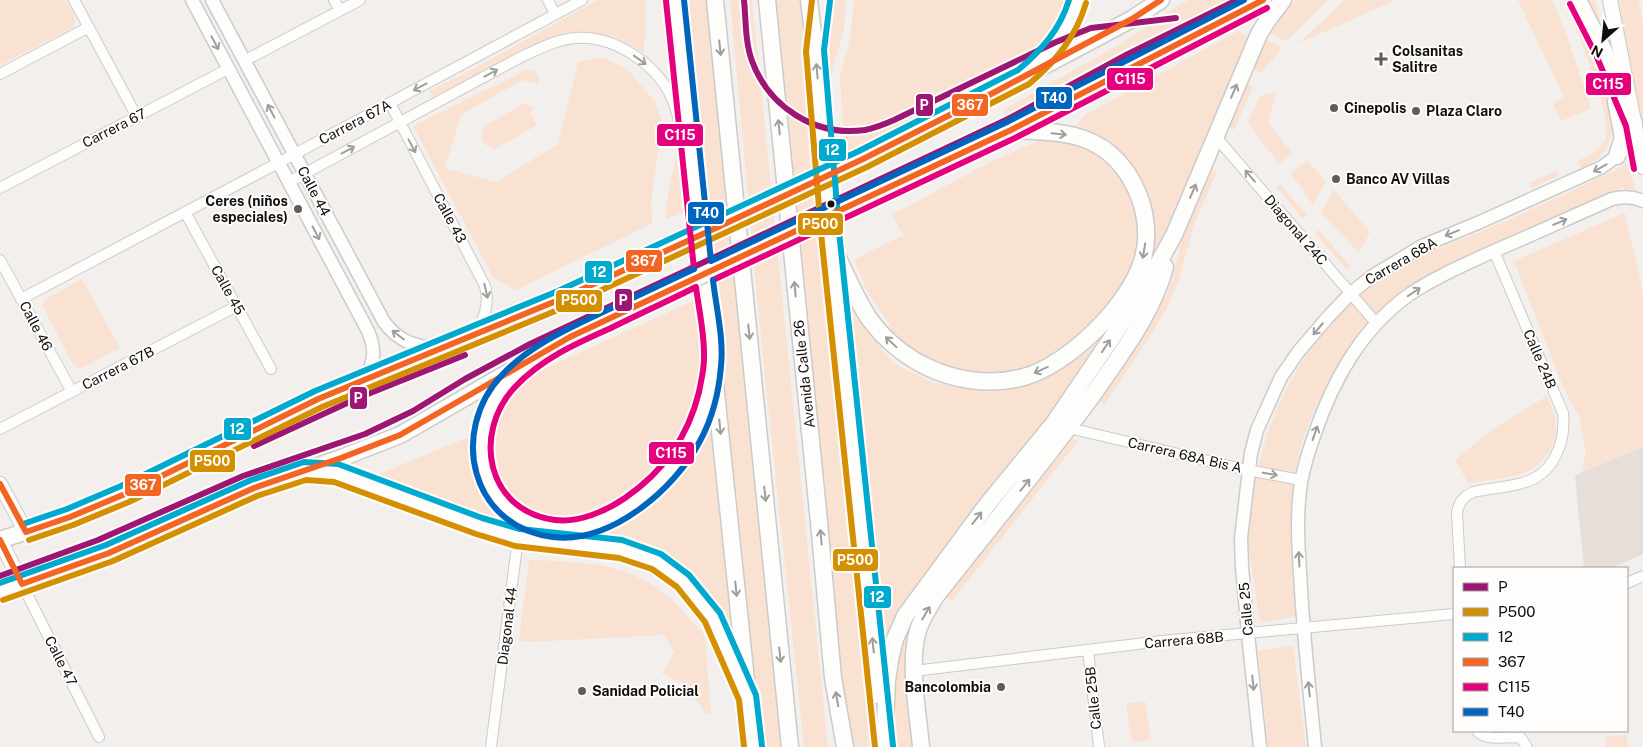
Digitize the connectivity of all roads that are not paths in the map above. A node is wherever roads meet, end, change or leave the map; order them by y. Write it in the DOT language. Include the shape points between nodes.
graph roads {
  1 [pos="74,0"];
  2 [pos="192,0"];
  3 [pos="212,0"];
  4 [pos="334,0"];
  5 [pos="360,0"];
  6 [pos="548,0"];
  7 [pos="582,0"];
  8 [pos="675,0"];
  9 [pos="715,0"];
  10 [pos="767,0"];
  11 [pos="809,0"];
  12 [pos="821,0"];
  13 [pos="1078,0"];
  14 [pos="1161,0"];
  15 [pos="1263,0"];
  16 [pos="1283,0"];
  17 [pos="1578,0"];
  18 [pos="1610,0"];
  19 [pos="340,10"];
  20 [pos="555,14"];
  21 [pos="89,28"];
  22 [pos="815,50"];
  23 [pos="1604,51"];
  24 [pos="244,61"];
  25 [pos="228,69"];
  26 [pos="0,74"];
  27 [pos="1023,78"];
  28 [pos="390,103"];
  29 [pos="137,117"];
  30 [pos="400,122"];
  31 [pos="1635,129"];
  32 [pos="1011,130"];
  33 [pos="1215,136"];
  34 [pos="295,154"];
  35 [pos="1617,156"];
  36 [pos="278,163"];
  37 [pos="1643,167"];
  38 [pos="305,174"];
  39 [pos="289,182"];
  40 [pos="0,188"];
  41 [pos="695,195"];
  42 [pos="1643,201"];
  43 [pos="185,212"];
  44 [pos="1174,235"];
  45 [pos="831,242"];
  46 [pos="1494,252"];
  47 [pos="0,260"];
  48 [pos="1351,293"];
  49 [pos="21,299"];
  50 [pos="236,306"];
  51 [pos="1377,324"];
  52 [pos="475,335"];
  53 [pos="443,348"];
  54 [pos="538,355"];
  55 [pos="713,361"];
  56 [pos="271,369"];
  57 [pos="367,378"];
  58 [pos="72,392"];
  59 [pos="1069,428"];
  60 [pos="0,429"];
  61 [pos="1248,470"];
  62 [pos="305,471"];
  63 [pos="1301,480"];
  64 [pos="0,484"];
  65 [pos="506,508"];
  66 [pos="26,532"];
  67 [pos="518,538"];
  68 [pos="0,540"];
  69 [pos="1460,567"];
  70 [pos="1643,576"];
  71 [pos="1628,583"];
  72 [pos="22,584"];
  73 [pos="0,592"];
  74 [pos="1453,614"];
  75 [pos="1304,628"];
  76 [pos="1248,634"];
  77 [pos="1088,650"];
  78 [pos="914,671"];
  79 [pos="748,698"];
  80 [pos="1478,732"];
  81 [pos="99,737"];
  82 [pos="884,746"];
  83 [pos="491,747"];
  84 [pos="753,747"];
  85 [pos="790,747"];
  86 [pos="845,747"];
  87 [pos="922,747"];
  88 [pos="1099,747"];
  89 [pos="1260,747"];
  90 [pos="1315,747"];
  91 [pos="1527,747"];
  1 -- 21 [label="street"];
  2 -- 25 [label="street, Calle 44, one-way"];
  3 -- 24 [label="street, Calle 44"];
  4 -- 19 [label="street"];
  5 -- 19 [label="street"];
  6 -- 20 [label="street"];
  7 -- 20 [label="street, Carrera 67A"];
  8 -- 41 [label="main road"];
  9 -- 85 [label="main road, one-way"];
  86 -- 10 [label="main road, Avenida Calle 26, one-way" via="833,678"];
  11 -- 22 [label="main road"];
  12 -- 22 [label="main road"];
  13 -- 27 [label="main road" via="1059,42 1041,64"];
  14 -- 27 [label="main road"];
  15 -- 32 [label="main road"];
  33 -- 16 [label="main road, one-way" via="1259,34"];
  17 -- 23 [label="main road"];
  18 -- 31 [label="main road"];
  19 -- 24 [label="street"];
  20 -- 28 [label="street, Carrera 67A, one-way"];
  21 -- 26 [label="street"];
  21 -- 29 [label="street"];
  45 -- 22 [label="main road, one-way"];
  23 -- 31 [label="main road"];
  23 -- 35 [label="main road" via="1623,130"];
  34 -- 24 [label="street, Calle 44, one-way"];
  25 -- 29 [label="street, Carrera 67"];
  25 -- 36 [label="street, Calle 44"];
  27 -- 52 [label="main road, bridge" via="863,159 561,299"];
  28 -- 30 [label="street, Calle 43"];
  28 -- 34 [label="street, Carrera 67A"];
  29 -- 40 [label="street, Carrera 67"];
  38 -- 30 [label="street, Carrera 67A, one-way"];
  30 -- 41 [label="street, Carrera 67A, one-way" via="552,43 591,38 637,58 666,88 674,104"];
  30 -- 52 [label="street, Calle 43, one-way" via="488,294 485,314"];
  31 -- 35 [label="street, Carrera 68A"];
  31 -- 37 [label="main road"];
  32 -- 45 [label="main road, one-way" via="1072,135 1100,146 1132,182 1144,216 1144,253 1131,285 1090,336 1051,365 1025,377 1003,382 956,378 918,362 897,348 869,318"];
  32 -- 54 [label="main road, bridge" via="570,336"];
  44 -- 33 [label="main road, one-way"];
  48 -- 33 [label="street, Diagonal 24C, one-way"];
  34 -- 36 [label="street, Carrera 67A"];
  34 -- 38 [label="street, Calle 44"];
  35 -- 48 [label="street, Carrera 68A, one-way" via="1571,182 1422,246"];
  36 -- 39 [label="street, Calle 44"];
  36 -- 43 [label="street, Carrera 67A"];
  38 -- 39 [label="street, Carrera 67A"];
  53 -- 38 [label="street, Calle 44, one-way" via="410,344 384,322"];
  39 -- 57 [label="street, Calle 44, one-way" via="374,346"];
  41 -- 55 [label="main road"];
  46 -- 42 [label="street, one-way" via="1612,199 1622,196"];
  43 -- 49 [label="street, Carrera 67A"];
  43 -- 50 [label="street, Calle 45"];
  44 -- 59 [label="main road" via="1159,286 1144,317"];
  82 -- 44 [label="main road, one-way" via="890,660 905,616 986,506 1054,423 1130,311"];
  82 -- 45 [label="main road, one-way"];
  51 -- 46 [label="street, one-way" via="1409,295 1428,283"];
  46 -- 69 [label="street, Calle 24B" via="1563,413 1564,427 1562,441 1549,467 1528,482 1472,492 1459,503"];
  47 -- 49 [label="street, Calle 46"];
  48 -- 51 [label="street, Diagonal 24C"];
  48 -- 61 [label="street, Carrera 68A, one-way" via="1299,351 1281,377 1257,430"];
  49 -- 58 [label="street, Calle 46"];
  50 -- 56 [label="street, Calle 45"];
  50 -- 58 [label="street, Carrera 67B"];
  63 -- 51 [label="street, one-way" via="1320,418 1335,383 1356,348"];
  52 -- 53 [label="main road"];
  53 -- 57 [label="main road"];
  54 -- 62 [label="main road" via="400,435"];
  54 -- 65 [label="main road" via="496,397 482,433 483,471"];
  55 -- 65 [label="main road" via="698,428 690,443 663,479 635,502 599,521 563,529 540,526"];
  55 -- 79 [label="main road, one-way"];
  57 -- 66 [label="main road" via="125,494"];
  58 -- 60 [label="street, Carrera 67B"];
  59 -- 61 [label="street, Carrera 68A Bis A"];
  78 -- 59 [label="main road, one-way" via="918,630 928,610"];
  61 -- 63 [label="street, Carrera 68A Bis A, one-way"];
  61 -- 76 [label="street, Calle 25" via="1242,538"];
  62 -- 67 [label="main road" via="352,478"];
  62 -- 72 [label="main road" via="254,488 109,553"];
  75 -- 63 [label="street, one-way" via="1298,542"];
  64 -- 66 [label="main road"];
  65 -- 67 [label="street, Diagonal 44"];
  66 -- 68 [label="main road"];
  67 -- 79 [label="main road" via="621,549 656,561 670,570 712,617"];
  67 -- 83 [label="street, Diagonal 44"];
  68 -- 72 [label="main road"];
  70 -- 71 [label="street"];
  72 -- 73 [label="main road"];
  72 -- 81 [label="street, Calle 47"];
  74 -- 75 [label="street, Carrera 68B"];
  75 -- 76 [label="street, Carrera 68B"];
  90 -- 75 [label="street, one-way"];
  76 -- 77 [label="street, Carrera 68B"];
  76 -- 89 [label="street, Calle 25, one-way"];
  77 -- 78 [label="street, Carrera 68B"];
  77 -- 88 [label="street, Calle 25B"];
  78 -- 87 [label="main road"];
  79 -- 84 [label="main road"];
  80 -- 91 [label="street" via="1494,738 1521,738"];
}
